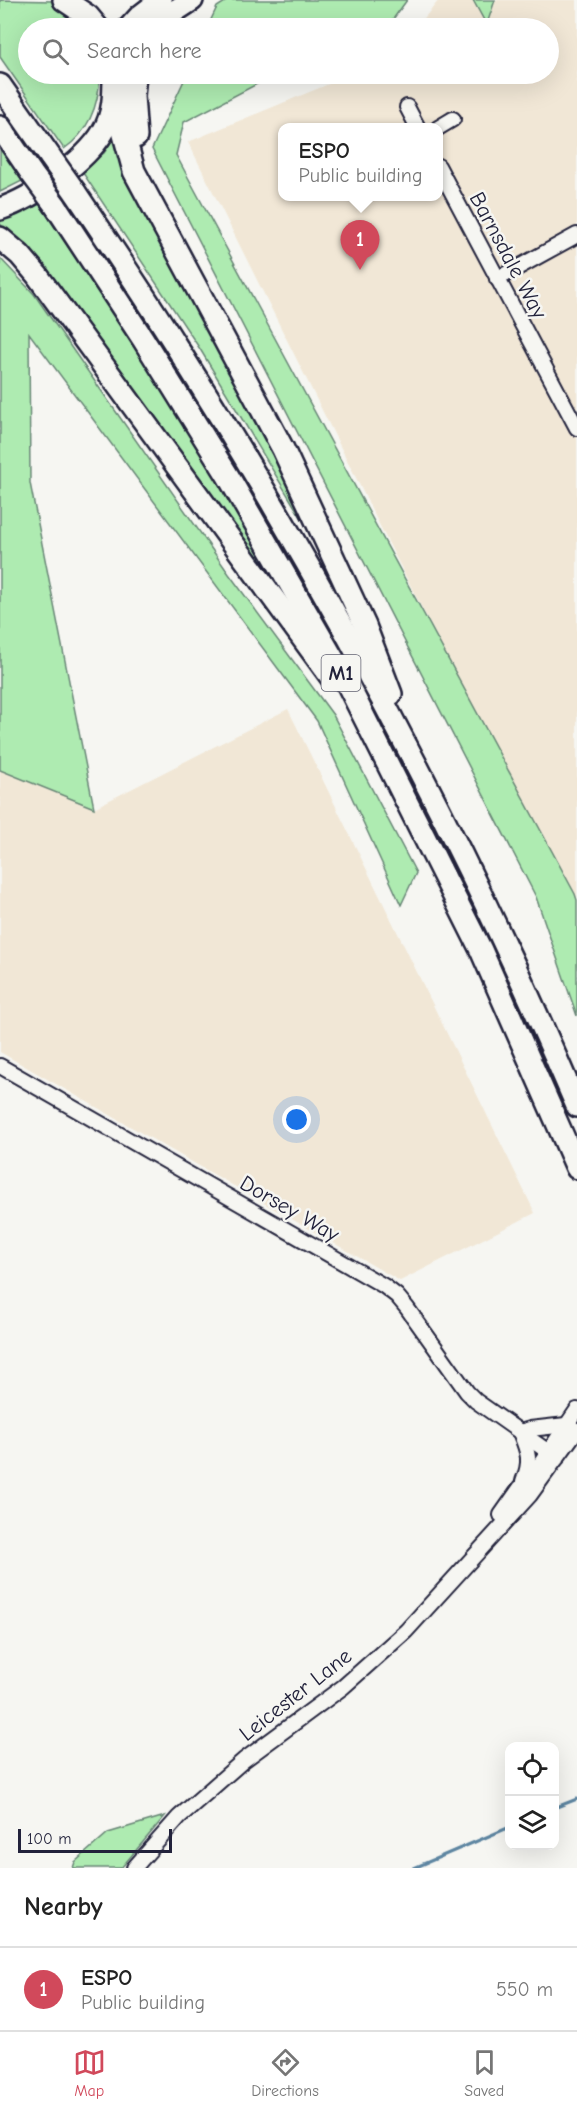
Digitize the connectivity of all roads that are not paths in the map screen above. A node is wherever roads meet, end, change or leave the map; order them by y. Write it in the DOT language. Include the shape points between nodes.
graph roads {
  1 [pos="64,0"];
  2 [pos="161,0"];
  3 [pos="192,0"];
  4 [pos="90,18"];
  5 [pos="138,18"];
  6 [pos="168,18"];
  7 [pos="114,84"];
  8 [pos="134,84"];
  9 [pos="0,86"];
  10 [pos="114,98"];
  11 [pos="406,107"];
  12 [pos="453,119"];
  13 [pos="415,123"];
  14 [pos="443,125"];
  15 [pos="0,127"];
  16 [pos="443,176"];
  17 [pos="0,209"];
  18 [pos="577,235"];
  19 [pos="0,238"];
  20 [pos="178,250"];
  21 [pos="497,279"];
  22 [pos="577,428"];
  23 [pos="426,784"];
  24 [pos="410,808"];
  25 [pos="0,1066"];
  26 [pos="577,1106"];
  27 [pos="577,1168"];
  28 [pos="577,1410"];
  29 [pos="572,1428"];
  30 [pos="520,1432"];
  31 [pos="553,1455"];
  32 [pos="520,1488"];
  33 [pos="479,1550"];
  34 [pos="134,1868"];
  1 -- 4 [label="highway"];
  2 -- 5 [label="highway"];
  3 -- 6 [label="highway"];
  7 -- 10 [label="highway"];
  8 -- 20 [label="highway" via="133,110 141,162"];
  9 -- 23 [label="highway, M1, bridge" via="173,340 343,628"];
  10 -- 17 [label="highway" via="103,132 85,153 27,197"];
  10 -- 20 [label="highway" via="134,171"];
  11 -- 13 [label="street"];
  12 -- 14 [label="street"];
  15 -- 24 [label="highway, M1, bridge" via="143,339 243,502 347,683"];
  16 -- 21 [label="street, Barnsdale Way"];
  18 -- 21 [label="street"];
  19 -- 24 [label="highway" via="37,275 337,686"];
  20 -- 23 [label="highway" via="315,514 365,626"];
  21 -- 22 [label="street, Barnsdale Way"];
  23 -- 26 [label="highway, M1"];
  24 -- 27 [label="highway, M1" via="481,950"];
  25 -- 30 [label="street, Dorsey Way" via="384,1286 398,1296 467,1392"];
  28 -- 29 [label="street, Leicester Lane"];
  29 -- 30 [label="street"];
  29 -- 31 [label="street, Leicester Lane"];
  30 -- 31 [label="street, Dorsey Way"];
  30 -- 32 [label="street" via="529,1458"];
  31 -- 32 [label="street, Leicester Lane"];
  31 -- 33 [label="street, Leicester Lane" via="530,1495"];
  32 -- 33 [label="street, Leicester Lane"];
  33 -- 34 [label="street, Leicester Lane" via="406,1631 343,1687 244,1760 187,1810"];
}
